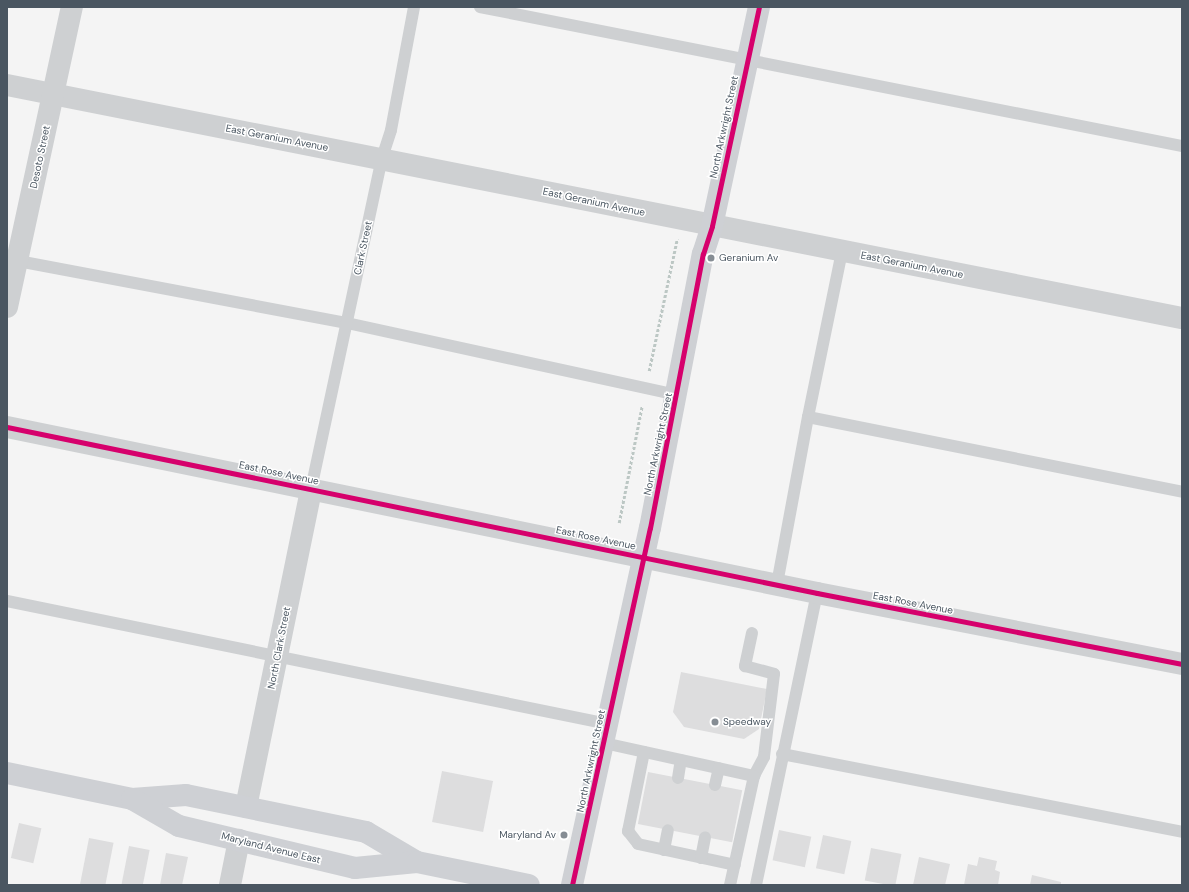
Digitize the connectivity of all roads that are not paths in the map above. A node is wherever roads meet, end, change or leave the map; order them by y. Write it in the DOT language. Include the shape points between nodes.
graph roads {
  1 [pos="72,7"];
  2 [pos="414,7"];
  3 [pos="480,7"];
  4 [pos="759,7"];
  5 [pos="748,61"];
  6 [pos="7,85"];
  7 [pos="54,93"];
  8 [pos="1182,146"];
  9 [pos="382,158"];
  10 [pos="712,226"];
  11 [pos="842,252"];
  12 [pos="18,261"];
  13 [pos="7,307"];
  14 [pos="1182,318"];
  15 [pos="347,322"];
  16 [pos="677,395"];
  17 [pos="808,417"];
  18 [pos="7,427"];
  19 [pos="311,489"];
  20 [pos="1182,492"];
  21 [pos="644,557"];
  22 [pos="777,584"];
  23 [pos="817,593"];
  24 [pos="7,601"];
  25 [pos="752,633"];
  26 [pos="277,656"];
  27 [pos="1182,664"];
  28 [pos="606,734"];
  29 [pos="644,752"];
  30 [pos="782,754"];
  31 [pos="681,760"];
  32 [pos="719,768"];
  33 [pos="7,774"];
  34 [pos="754,776"];
  35 [pos="678,778"];
  36 [pos="715,785"];
  37 [pos="132,799"];
  38 [pos="246,807"];
  39 [pos="668,830"];
  40 [pos="1182,832"];
  41 [pos="705,837"];
  42 [pos="240,840"];
  43 [pos="664,850"];
  44 [pos="701,858"];
  45 [pos="418,862"];
  46 [pos="735,865"];
  47 [pos="230,885"];
  48 [pos="529,885"];
  49 [pos="572,885"];
  50 [pos="730,885"];
  51 [pos="756,885"];
  1 -- 7 [label="street, Desoto Street"];
  2 -- 9 [label="lane, Clark Street" via="391,130"];
  3 -- 5 [label="lane"];
  4 -- 5 [label="street, North Arkwright Street"];
  5 -- 8 [label="lane"];
  5 -- 10 [label="street, North Arkwright Street"];
  6 -- 7 [label="street, East Geranium Avenue"];
  7 -- 9 [label="street, East Geranium Avenue"];
  7 -- 12 [label="street, Desoto Street"];
  9 -- 10 [label="street, East Geranium Avenue"];
  9 -- 15 [label="lane, Clark Street"];
  10 -- 11 [label="street, East Geranium Avenue"];
  10 -- 16 [label="street, North Arkwright Street" via="703,254"];
  11 -- 14 [label="street, East Geranium Avenue"];
  11 -- 17 [label="lane"];
  12 -- 13 [label="street, Desoto Street"];
  12 -- 15 [label="lane"];
  15 -- 16 [label="lane"];
  15 -- 19 [label="lane, Clark Street"];
  16 -- 21 [label="street, North Arkwright Street"];
  17 -- 20 [label="lane"];
  17 -- 22 [label="lane"];
  18 -- 19 [label="street, East Rose Avenue"];
  19 -- 21 [label="street, East Rose Avenue"];
  19 -- 26 [label="street, North Clark Street"];
  21 -- 22 [label="street, East Rose Avenue"];
  21 -- 28 [label="street, North Arkwright Street"];
  22 -- 23 [label="street, East Rose Avenue"];
  23 -- 27 [label="street, East Rose Avenue"];
  23 -- 30 [label="lane"];
  24 -- 26 [label="lane"];
  25 -- 34 [label="lane" via="745,666 774,674 764,757"];
  26 -- 28 [label="lane"];
  26 -- 38 [label="street, North Clark Street"];
  28 -- 29 [label="lane"];
  28 -- 49 [label="street, North Arkwright Street"];
  29 -- 31 [label="lane"];
  29 -- 43 [label="lane" via="628,831 638,844"];
  30 -- 40 [label="lane"];
  30 -- 51 [label="lane"];
  31 -- 32 [label="lane"];
  31 -- 35 [label="lane"];
  32 -- 34 [label="lane"];
  32 -- 36 [label="lane"];
  33 -- 37 [label="street, Maryland Avenue East"];
  34 -- 46 [label="lane"];
  37 -- 38 [label="street, Maryland Avenue East" via="186,794"];
  37 -- 42 [label="street, Maryland Avenue East" via="180,826"];
  38 -- 45 [label="street, Maryland Avenue East" via="366,832"];
  39 -- 43 [label="lane"];
  41 -- 44 [label="lane"];
  42 -- 45 [label="street, Maryland Avenue East" via="355,868"];
  42 -- 47 [label="street"];
  43 -- 44 [label="lane"];
  44 -- 46 [label="lane"];
  45 -- 48 [label="street, Maryland Avenue East"];
  46 -- 50 [label="lane"];
}
